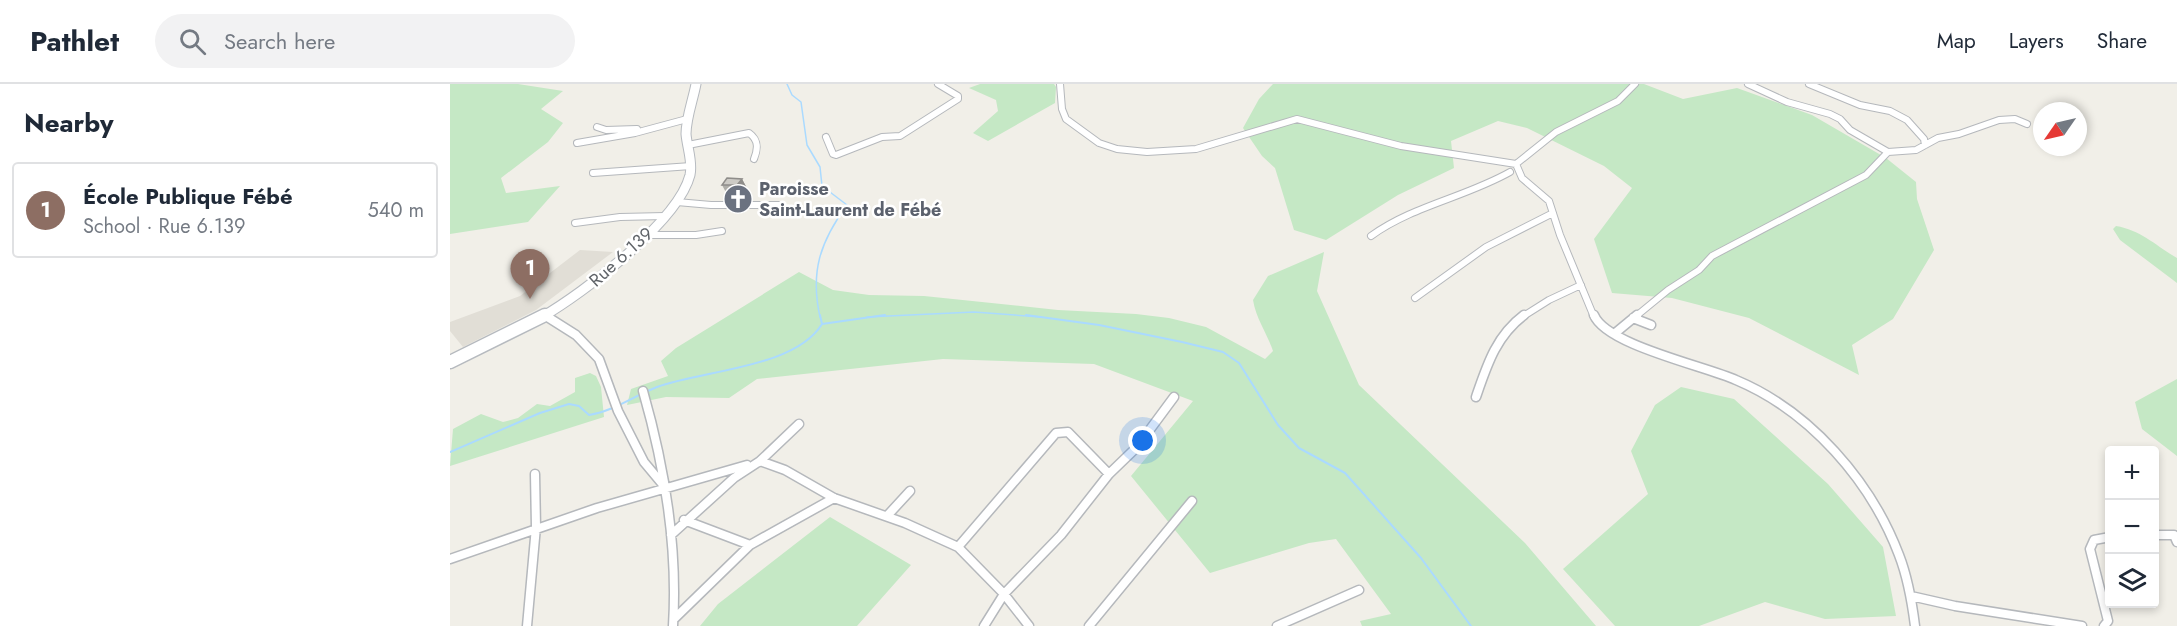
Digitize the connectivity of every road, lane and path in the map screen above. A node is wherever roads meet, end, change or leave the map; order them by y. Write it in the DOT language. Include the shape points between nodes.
graph roads {
  1 [pos="696,84"];
  2 [pos="938,84"];
  3 [pos="1060,84"];
  4 [pos="1635,84"];
  5 [pos="1748,84"];
  6 [pos="1809,84"];
  7 [pos="687,119"];
  8 [pos="2027,124"];
  9 [pos="597,127"];
  10 [pos="648,130"];
  11 [pos="826,137"];
  12 [pos="577,143"];
  13 [pos="688,145"];
  14 [pos="1925,145"];
  15 [pos="1888,152"];
  16 [pos="754,159"];
  17 [pos="1494,163"];
  18 [pos="1516,164"];
  19 [pos="691,165"];
  20 [pos="1510,172"];
  21 [pos="593,173"];
  22 [pos="1522,178"];
  23 [pos="677,202"];
  24 [pos="780,205"];
  25 [pos="1554,213"];
  26 [pos="666,216"];
  27 [pos="575,223"];
  28 [pos="722,231"];
  29 [pos="647,235"];
  30 [pos="1371,236"];
  31 [pos="1581,285"];
  32 [pos="1415,298"];
  33 [pos="546,316"];
  34 [pos="1633,318"];
  35 [pos="1651,325"];
  36 [pos="1614,334"];
  37 [pos="450,362"];
  38 [pos="643,391"];
  39 [pos="1174,397"];
  40 [pos="1476,397"];
  41 [pos="799,424"];
  42 [pos="760,461"];
  43 [pos="535,474"];
  44 [pos="1109,474"];
  45 [pos="665,487"];
  46 [pos="910,491"];
  47 [pos="834,498"];
  48 [pos="1192,501"];
  49 [pos="886,516"];
  50 [pos="686,520"];
  51 [pos="536,527"];
  52 [pos="671,535"];
  53 [pos="2159,535"];
  54 [pos="2105,537"];
  55 [pos="2177,542"];
  56 [pos="750,545"];
  57 [pos="958,546"];
  58 [pos="450,559"];
  59 [pos="1359,590"];
  60 [pos="1004,594"];
  61 [pos="1911,596"];
  62 [pos="674,622"];
  63 [pos="527,626"];
  64 [pos="984,626"];
  65 [pos="1029,626"];
  66 [pos="1089,626"];
  67 [pos="1277,626"];
  68 [pos="1915,626"];
  69 [pos="2082,626"];
  70 [pos="2104,626"];
  1 -- 7 [label="street, Rue 6.139"];
  2 -- 11 [label="street" via="958,99 900,136 887,136 836,155"];
  3 -- 17 [label="street" via="1066,119 1099,143 1117,149 1196,149 1297,119 1387,143"];
  4 -- 18 [label="street" via="1608,109 1557,132"];
  5 -- 15 [label="street" via="1787,102 1830,114"];
  6 -- 14 [label="street" via="1860,105 1890,111 1907,120"];
  7 -- 10 [label="street"];
  7 -- 13 [label="street, Rue 6.139"];
  8 -- 14 [label="street" via="2015,119 1999,120"];
  9 -- 10 [label="street"];
  10 -- 12 [label="street"];
  13 -- 16 [label="street" via="749,133 758,146"];
  13 -- 19 [label="street, Rue 6.139"];
  14 -- 15 [label="street" via="1916,150"];
  15 -- 34 [label="street" via="1866,176 1712,256"];
  17 -- 18 [label="street"];
  17 -- 20 [label="street"];
  18 -- 22 [label="street"];
  19 -- 21 [label="street"];
  19 -- 23 [label="street, Rue 6.139"];
  20 -- 22 [label="street"];
  20 -- 30 [label="street" via="1387,224"];
  22 -- 25 [label="street" via="1546,196"];
  23 -- 24 [label="street"];
  23 -- 26 [label="street, Rue 6.139"];
  25 -- 31 [label="street"];
  25 -- 32 [label="street" via="1486,247"];
  26 -- 27 [label="street"];
  26 -- 29 [label="street, Rue 6.139"];
  28 -- 29 [label="street"];
  29 -- 33 [label="street, Rue 6.139" via="573,299"];
  31 -- 36 [label="street" via="1596,321"];
  31 -- 40 [label="street" via="1552,298 1507,329 1492,352"];
  33 -- 37 [label="street, Rue 6.139"];
  33 -- 45 [label="street" via="576,335 599,359 618,411 644,462"];
  34 -- 35 [label="street"];
  34 -- 36 [label="street"];
  36 -- 61 [label="street" via="1757,390 1798,419 1839,457 1869,496 1892,537"];
  38 -- 45 [label="street" via="658,439"];
  39 -- 44 [label="street" via="1137,447"];
  41 -- 42 [label="street"];
  42 -- 45 [label="street"];
  42 -- 47 [label="street" via="785,470"];
  42 -- 50 [label="street"];
  43 -- 51 [label="street"];
  44 -- 57 [label="street" via="1068,432 1056,433"];
  44 -- 60 [label="street" via="1061,535"];
  45 -- 51 [label="street"];
  45 -- 52 [label="street"];
  46 -- 49 [label="street"];
  47 -- 49 [label="street"];
  47 -- 56 [label="street"];
  48 -- 66 [label="street"];
  49 -- 57 [label="street"];
  50 -- 52 [label="street"];
  50 -- 56 [label="street"];
  51 -- 58 [label="street"];
  51 -- 63 [label="street"];
  52 -- 62 [label="street"];
  53 -- 55 [label="street" via="2174,535"];
  54 -- 70 [label="street" via="2095,538 2090,549 2108,621"];
  56 -- 62 [label="street"];
  57 -- 60 [label="street"];
  59 -- 67 [label="street"];
  60 -- 64 [label="street"];
  60 -- 65 [label="street"];
  61 -- 68 [label="street"];
  61 -- 69 [label="street"];
}
